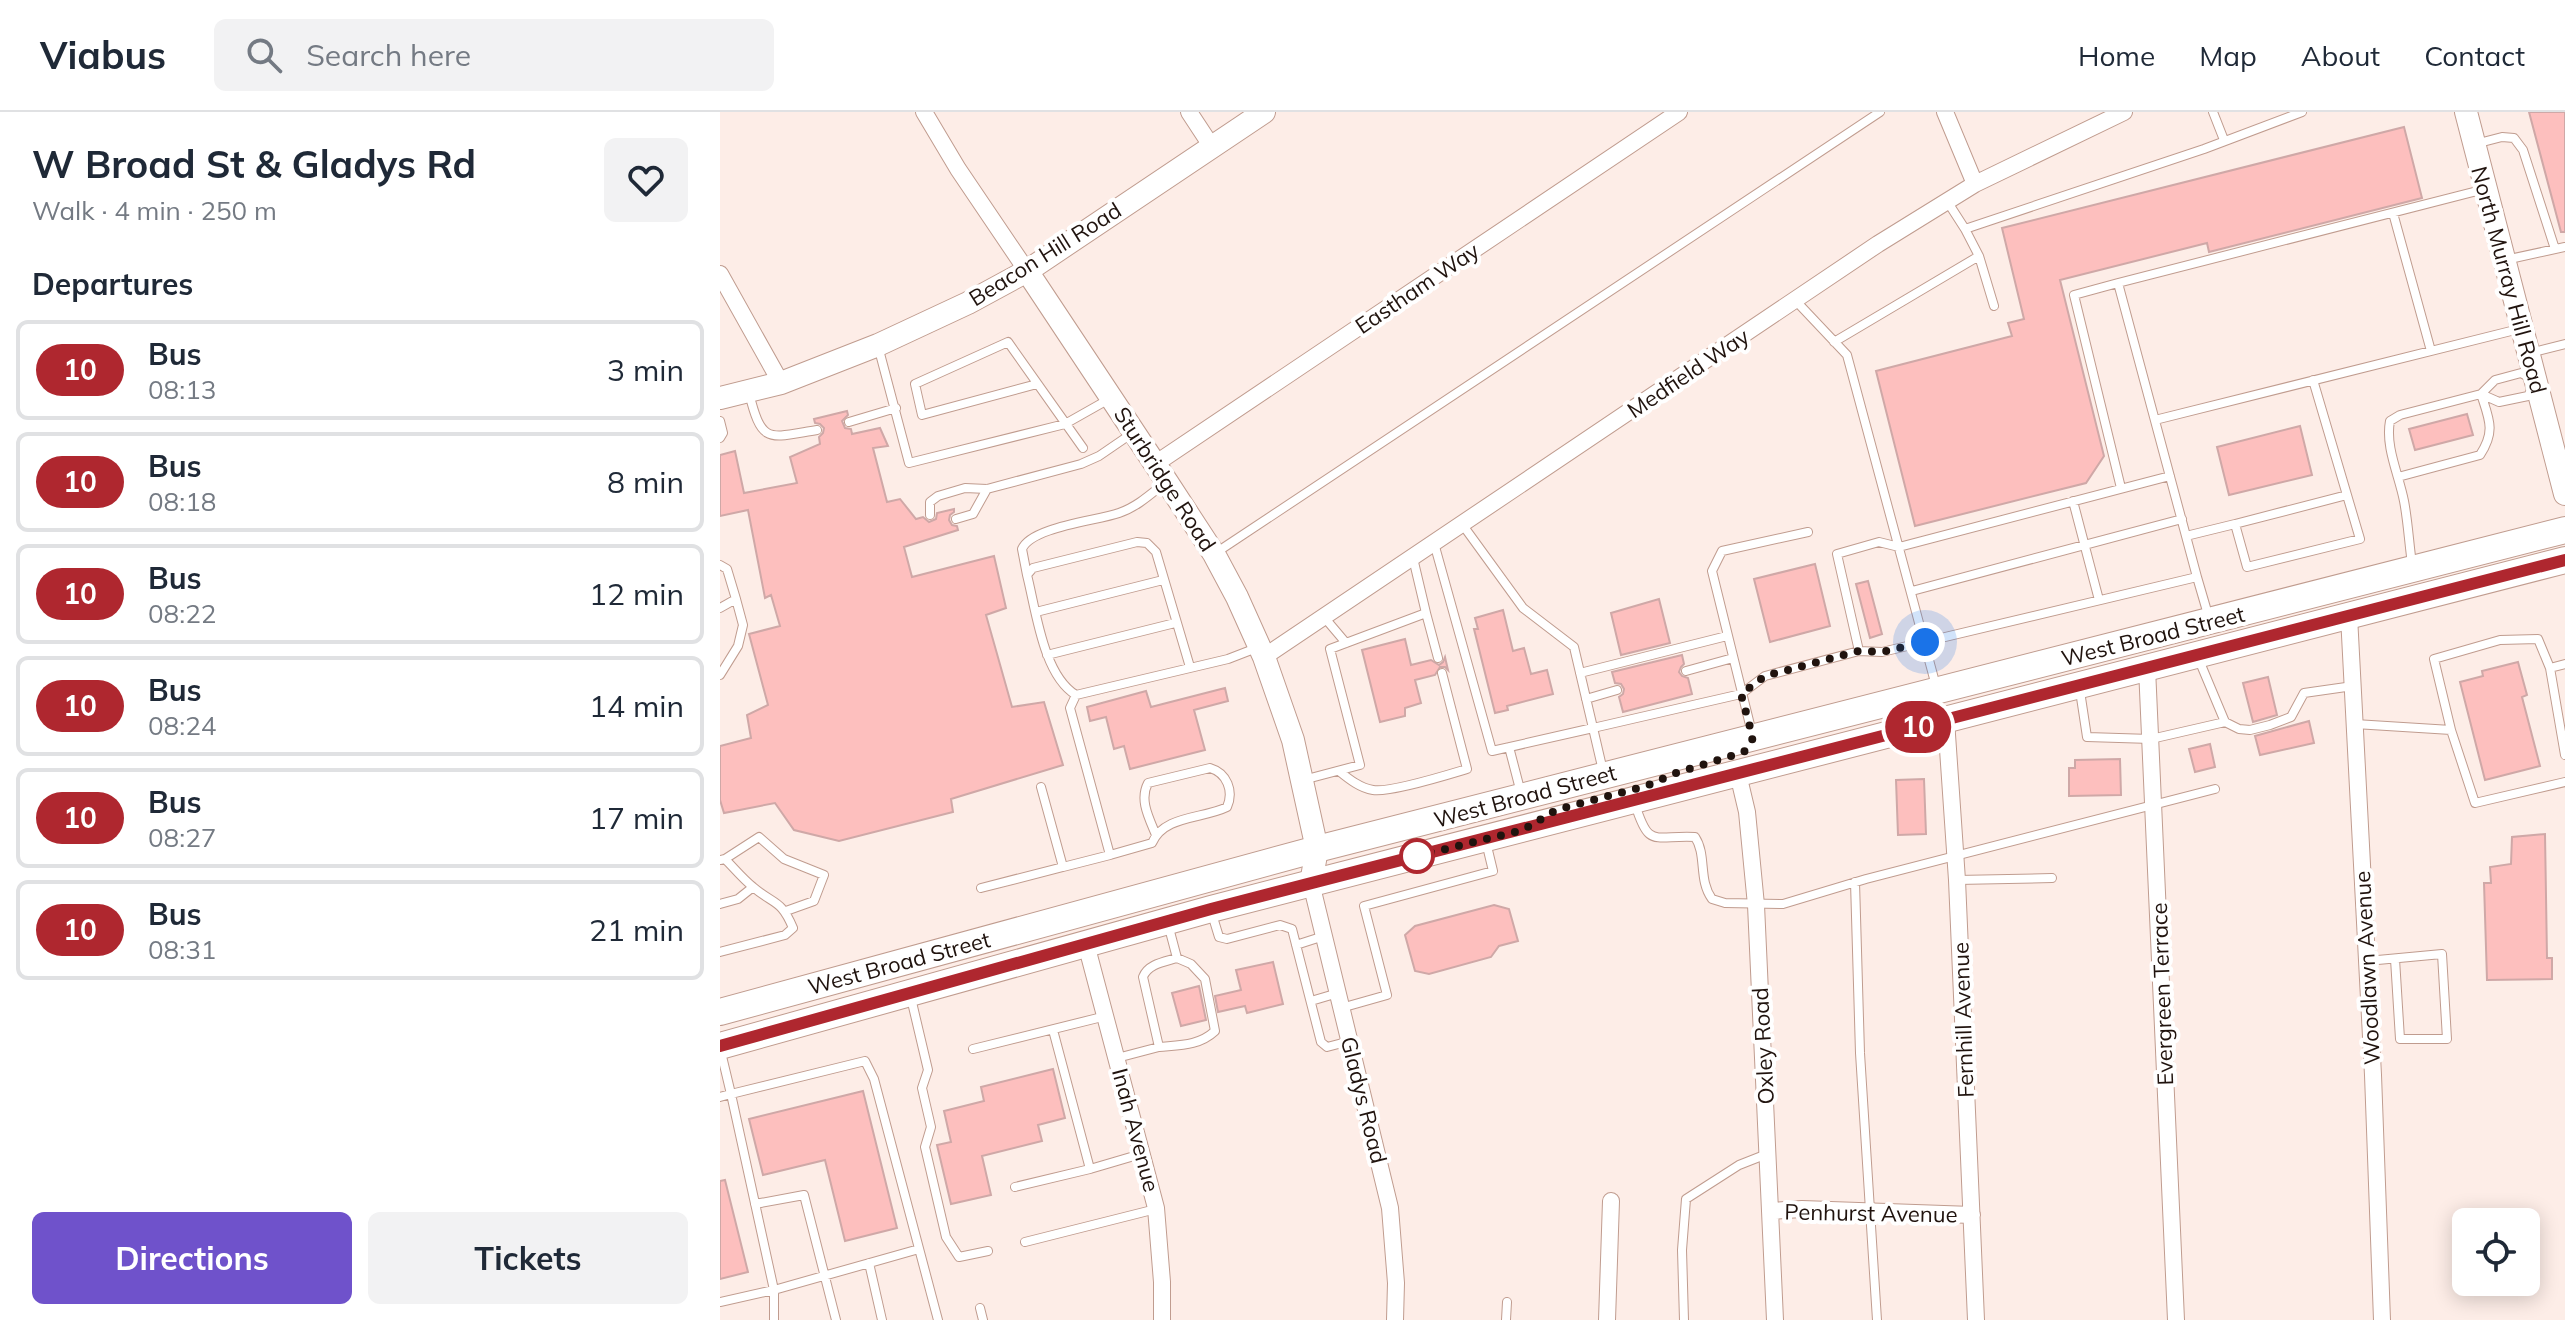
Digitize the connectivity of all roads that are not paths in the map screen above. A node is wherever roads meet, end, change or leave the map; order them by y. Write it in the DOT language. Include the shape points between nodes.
graph roads {
  1 [pos="924,112"];
  2 [pos="1189,112"];
  3 [pos="1264,112"];
  4 [pos="1679,112"];
  5 [pos="1880,112"];
  6 [pos="1945,112"];
  7 [pos="2124,112"];
  8 [pos="2213,112"];
  9 [pos="2302,112"];
  10 [pos="2466,112"];
  11 [pos="2224,140"];
  12 [pos="2474,144"];
  13 [pos="1212,147"];
  14 [pos="1975,184"];
  15 [pos="2486,189"];
  16 [pos="1947,201"];
  17 [pos="2393,213"];
  18 [pos="1965,229"];
  19 [pos="2565,247"];
  20 [pos="2555,249"];
  21 [pos="1979,256"];
  22 [pos="2504,261"];
  23 [pos="1027,271"];
  24 [pos="720,274"];
  25 [pos="2118,283"];
  26 [pos="1795,300"];
  27 [pos="1994,306"];
  28 [pos="2522,328"];
  29 [pos="1834,342"];
  30 [pos="2565,344"];
  31 [pos="878,345"];
  32 [pos="2431,351"];
  33 [pos="2529,353"];
  34 [pos="2313,380"];
  35 [pos="2536,381"];
  36 [pos="781,383"];
  37 [pos="1037,384"];
  38 [pos="748,392"];
  39 [pos="2481,394"];
  40 [pos="1112,397"];
  41 [pos="720,398"];
  42 [pos="896,408"];
  43 [pos="2155,420"];
  44 [pos="720,421"];
  45 [pos="849,422"];
  46 [pos="1065,424"];
  47 [pos="817,430"];
  48 [pos="1134,432"];
  49 [pos="720,438"];
  50 [pos="1083,448"];
  51 [pos="1161,473"];
  52 [pos="2170,476"];
  53 [pos="2398,477"];
  54 [pos="2121,488"];
  55 [pos="987,489"];
  56 [pos="2565,494"];
  57 [pos="2347,495"];
  58 [pos="2073,501"];
  59 [pos="930,515"];
  60 [pos="956,519"];
  61 [pos="2182,519"];
  62 [pos="1462,524"];
  63 [pos="2235,524"];
  64 [pos="2565,530"];
  65 [pos="1808,532"];
  66 [pos="2186,536"];
  67 [pos="1434,543"];
  68 [pos="2085,545"];
  69 [pos="1899,547"];
  70 [pos="1214,554"];
  71 [pos="1413,557"];
  72 [pos="2565,560"];
  73 [pos="720,565"];
  74 [pos="2412,569"];
  75 [pos="1027,575"];
  76 [pos="2197,577"];
  77 [pos="1163,580"];
  78 [pos="1912,591"];
  79 [pos="736,599"];
  80 [pos="2099,600"];
  81 [pos="720,608"];
  82 [pos="1036,612"];
  83 [pos="1426,613"];
  84 [pos="2349,616"];
  85 [pos="1324,617"];
  86 [pos="2210,622"];
  87 [pos="1175,623"];
  88 [pos="2167,632"];
  89 [pos="1727,636"];
  90 [pos="1925,642"];
  91 [pos="1346,643"];
  92 [pos="1859,651"];
  93 [pos="1262,652"];
  94 [pos="1047,655"];
  95 [pos="2197,656"];
  96 [pos="1438,658"];
  97 [pos="1733,658"];
  98 [pos="2565,664"];
  99 [pos="1190,667"];
  100 [pos="2147,668"];
  101 [pos="2550,668"];
  102 [pos="1686,671"];
  103 [pos="1442,673"];
  104 [pos="1580,673"];
  105 [pos="720,675"];
  106 [pos="2079,686"];
  107 [pos="2353,686"];
  108 [pos="1617,690"];
  109 [pos="1938,690"];
  110 [pos="1741,694"];
  111 [pos="1076,695"];
  112 [pos="1586,699"];
  113 [pos="1946,720"];
  114 [pos="2225,722"];
  115 [pos="2355,724"];
  116 [pos="1593,728"];
  117 [pos="2451,730"];
  118 [pos="1753,738"];
  119 [pos="2151,739"];
  120 [pos="1509,747"];
  121 [pos="2565,755"];
  122 [pos="1339,771"];
  123 [pos="1738,774"];
  124 [pos="1604,776"];
  125 [pos="1302,780"];
  126 [pos="2565,782"];
  127 [pos="1041,787"];
  128 [pos="2215,789"];
  129 [pos="1522,797"];
  130 [pos="1634,800"];
  131 [pos="2154,805"];
  132 [pos="1523,830"];
  133 [pos="1156,835"];
  134 [pos="1485,839"];
  135 [pos="1317,849"];
  136 [pos="1110,855"];
  137 [pos="1956,857"];
  138 [pos="723,859"];
  139 [pos="1063,867"];
  140 [pos="2052,878"];
  141 [pos="1957,880"];
  142 [pos="1855,882"];
  143 [pos="1311,883"];
  144 [pos="753,887"];
  145 [pos="981,888"];
  146 [pos="720,904"];
  147 [pos="1756,905"];
  148 [pos="1211,909"];
  149 [pos="786,911"];
  150 [pos="1167,921"];
  151 [pos="1324,936"];
  152 [pos="1086,944"];
  153 [pos="1296,945"];
  154 [pos="720,952"];
  155 [pos="1177,958"];
  156 [pos="2395,959"];
  157 [pos="2366,961"];
  158 [pos="910,994"];
  159 [pos="1311,1001"];
  160 [pos="1340,1001"];
  161 [pos="720,1012"];
  162 [pos="1106,1016"];
  163 [pos="1053,1030"];
  164 [pos="1350,1041"];
  165 [pos="720,1047"];
  166 [pos="1159,1047"];
  167 [pos="973,1049"];
  168 [pos="1117,1058"];
  169 [pos="731,1094"];
  170 [pos="720,1097"];
  171 [pos="1141,1154"];
  172 [pos="1768,1154"];
  173 [pos="1090,1169"];
  174 [pos="1015,1187"];
  175 [pos="1611,1201"];
  176 [pos="755,1204"];
  177 [pos="1156,1208"];
  178 [pos="1771,1211"];
  179 [pos="1870,1212"];
  180 [pos="1972,1215"];
  181 [pos="1025,1242"];
  182 [pos="919,1249"];
  183 [pos="988,1251"];
  184 [pos="869,1263"];
  185 [pos="825,1276"];
  186 [pos="774,1290"];
  187 [pos="720,1302"];
  188 [pos="1507,1302"];
  189 [pos="980,1308"];
  190 [pos="774,1320"];
  191 [pos="836,1320"];
  192 [pos="882,1320"];
  193 [pos="938,1320"];
  194 [pos="983,1320"];
  195 [pos="1162,1320"];
  196 [pos="1395,1320"];
  197 [pos="1506,1320"];
  198 [pos="1607,1320"];
  199 [pos="1684,1320"];
  200 [pos="1775,1320"];
  201 [pos="1877,1320"];
  202 [pos="1976,1320"];
  203 [pos="2176,1320"];
  204 [pos="2382,1320"];
  1 -- 23 [label="street, Sturbridge Road"];
  2 -- 13 [label="street"];
  3 -- 13 [label="street, Beacon Hill Road"];
  4 -- 51 [label="street, Eastham Way"];
  5 -- 70 [label="lane"];
  6 -- 14 [label="street"];
  7 -- 14 [label="street, Medfield Way"];
  8 -- 11 [label="lane"];
  9 -- 11 [label="lane"];
  10 -- 12 [label="street, North Murray Hill Road"];
  11 -- 18 [label="lane"];
  12 -- 15 [label="street, North Murray Hill Road"];
  12 -- 20 [label="lane" via="2514,138 2523,150"];
  13 -- 23 [label="street, Beacon Hill Road"];
  14 -- 16 [label="street, Medfield Way"];
  15 -- 17 [label="lane"];
  15 -- 22 [label="street, North Murray Hill Road"];
  16 -- 18 [label="lane"];
  16 -- 26 [label="street, Medfield Way"];
  17 -- 25 [label="lane"];
  17 -- 32 [label="lane"];
  18 -- 21 [label="lane"];
  19 -- 20 [label="lane"];
  20 -- 22 [label="lane"];
  21 -- 27 [label="lane"];
  21 -- 29 [label="lane"];
  22 -- 28 [label="street, North Murray Hill Road"];
  23 -- 31 [label="street, Beacon Hill Road"];
  23 -- 40 [label="street, Sturbridge Road"];
  24 -- 36 [label="street"];
  25 -- 43 [label="lane"];
  25 -- 54 [label="lane" via="2074,295"];
  26 -- 29 [label="lane"];
  26 -- 62 [label="street, Medfield Way"];
  28 -- 32 [label="lane"];
  28 -- 33 [label="street, North Murray Hill Road"];
  29 -- 69 [label="lane" via="1847,355"];
  30 -- 33 [label="lane"];
  31 -- 36 [label="street, Beacon Hill Road"];
  31 -- 42 [label="lane"];
  32 -- 34 [label="lane"];
  33 -- 35 [label="street, North Murray Hill Road"];
  34 -- 43 [label="lane"];
  34 -- 57 [label="lane"];
  35 -- 39 [label="lane" via="2521,373 2495,380"];
  35 -- 39 [label="lane" via="2528,396 2499,402"];
  35 -- 56 [label="street, North Murray Hill Road"];
  36 -- 38 [label="street, Beacon Hill Road"];
  37 -- 37 [label="lane" via="1008,342 915,384 922,415"];
  37 -- 46 [label="lane"];
  38 -- 41 [label="street, Beacon Hill Road"];
  38 -- 47 [label="lane" via="756,420 769,435"];
  39 -- 53 [label="lane" via="2491,439 2480,455"];
  39 -- 53 [label="lane" via="2390,421"];
  40 -- 46 [label="lane"];
  40 -- 48 [label="street, Sturbridge Road"];
  42 -- 45 [label="lane"];
  42 -- 46 [label="lane" via="909,463"];
  43 -- 52 [label="lane"];
  44 -- 49 [label="lane"];
  46 -- 50 [label="lane"];
  48 -- 51 [label="street, Sturbridge Road"];
  48 -- 55 [label="lane" via="1081,464"];
  51 -- 70 [label="street, Sturbridge Road"];
  51 -- 75 [label="lane" via="1139,503 1121,512 1028,539 1022,549"];
  52 -- 54 [label="lane"];
  52 -- 61 [label="lane"];
  53 -- 74 [label="lane"];
  54 -- 58 [label="lane"];
  55 -- 59 [label="lane" via="965,488 938,496 930,502"];
  55 -- 60 [label="lane" via="973,514"];
  57 -- 63 [label="lane"];
  57 -- 63 [label="lane" via="2360,539 2247,567"];
  58 -- 68 [label="lane"];
  58 -- 69 [label="lane"];
  61 -- 66 [label="lane"];
  61 -- 68 [label="lane"];
  62 -- 67 [label="street, Medfield Way"];
  62 -- 104 [label="lane" via="1523,608 1574,647"];
  63 -- 66 [label="lane"];
  64 -- 74 [label="main road, West Broad Street"];
  65 -- 89 [label="lane" via="1722,551 1712,571"];
  66 -- 76 [label="lane"];
  67 -- 71 [label="street, Medfield Way"];
  67 -- 120 [label="lane" via="1492,751"];
  68 -- 78 [label="lane"];
  68 -- 80 [label="lane"];
  69 -- 78 [label="lane"];
  69 -- 92 [label="lane" via="1879,542 1837,554"];
  70 -- 93 [label="street, Sturbridge Road"];
  71 -- 83 [label="lane"];
  71 -- 85 [label="street, Medfield Way"];
  72 -- 84 [label="main road, West Broad Street"];
  73 -- 79 [label="lane" via="727,569"];
  74 -- 86 [label="main road, West Broad Street"];
  75 -- 77 [label="lane" via="1033,568 1137,542 1156,552"];
  75 -- 82 [label="lane"];
  76 -- 80 [label="lane"];
  76 -- 86 [label="lane"];
  77 -- 82 [label="lane"];
  77 -- 87 [label="lane"];
  78 -- 90 [label="lane"];
  79 -- 81 [label="lane"];
  79 -- 105 [label="lane" via="743,625 738,646"];
  80 -- 90 [label="lane"];
  82 -- 94 [label="lane"];
  83 -- 91 [label="lane"];
  83 -- 96 [label="lane"];
  84 -- 95 [label="main road, West Broad Street"];
  84 -- 107 [label="street, Woodlawn Avenue"];
  85 -- 91 [label="lane"];
  85 -- 93 [label="street, Medfield Way"];
  86 -- 88 [label="main road, West Broad Street"];
  87 -- 94 [label="lane"];
  87 -- 99 [label="lane"];
  88 -- 109 [label="main road, West Broad Street"];
  88 -- 113 [label="main road" via="2144,653 1984,695 1962,704"];
  89 -- 97 [label="lane"];
  89 -- 104 [label="lane"];
  90 -- 92 [label="lane" via="1882,652"];
  90 -- 109 [label="lane"];
  91 -- 122 [label="lane" via="1330,649 1360,765"];
  92 -- 110 [label="lane" via="1765,676"];
  93 -- 99 [label="lane"];
  93 -- 125 [label="street, Sturbridge Road"];
  94 -- 111 [label="lane" via="1065,689"];
  95 -- 100 [label="main road, West Broad Street"];
  95 -- 114 [label="lane"];
  97 -- 102 [label="lane"];
  97 -- 110 [label="lane"];
  98 -- 101 [label="lane"];
  99 -- 111 [label="lane"];
  100 -- 106 [label="main road, West Broad Street"];
  100 -- 119 [label="street, Evergreen Terrace"];
  101 -- 117 [label="lane" via="2538,639 2500,640 2434,659"];
  101 -- 121 [label="lane"];
  103 -- 122 [label="lane" via="1467,769 1374,791"];
  104 -- 112 [label="lane"];
  106 -- 113 [label="main road, West Broad Street"];
  106 -- 119 [label="lane" via="2087,737"];
  107 -- 114 [label="lane" via="2304,693 2291,717 2270,725 2250,730"];
  107 -- 115 [label="street, Woodlawn Avenue"];
  108 -- 112 [label="lane"];
  109 -- 118 [label="main road, West Broad Street"];
  110 -- 116 [label="lane"];
  110 -- 118 [label="lane"];
  111 -- 136 [label="lane" via="1070,708"];
  112 -- 116 [label="lane"];
  113 -- 123 [label="main road, West Broad Street"];
  113 -- 137 [label="street, Fernhill Avenue"];
  114 -- 119 [label="lane"];
  115 -- 117 [label="lane"];
  115 -- 157 [label="street, Woodlawn Avenue"];
  116 -- 120 [label="lane"];
  116 -- 124 [label="lane"];
  117 -- 126 [label="lane" via="2475,803"];
  118 -- 124 [label="main road, West Broad Street"];
  118 -- 132 [label="main road" via="1739,755 1556,810"];
  119 -- 131 [label="street, Evergreen Terrace"];
  120 -- 129 [label="lane"];
  122 -- 125 [label="lane"];
  123 -- 130 [label="main road, West Broad Street"];
  123 -- 147 [label="street, Oxley Road"];
  124 -- 129 [label="main road, West Broad Street"];
  125 -- 135 [label="street, Sturbridge Road"];
  127 -- 139 [label="lane"];
  128 -- 131 [label="lane"];
  129 -- 135 [label="main road, West Broad Street"];
  130 -- 132 [label="main road, West Broad Street"];
  130 -- 147 [label="lane" via="1648,835 1695,837 1712,899"];
  131 -- 137 [label="lane"];
  131 -- 203 [label="street, Evergreen Terrace"];
  132 -- 134 [label="main road, West Broad Street"];
  133 -- 133 [label="lane" via="1172,824 1227,807 1229,786 1223,774 1210,768 1148,783 1143,798"];
  133 -- 136 [label="lane" via="1152,843"];
  134 -- 143 [label="main road, West Broad Street"];
  134 -- 160 [label="lane" via="1493,871 1364,906 1387,995"];
  135 -- 143 [label="street, Sturbridge Road"];
  135 -- 161 [label="main road, West Broad Street"];
  136 -- 139 [label="lane"];
  137 -- 141 [label="street, Fernhill Avenue"];
  137 -- 142 [label="lane"];
  138 -- 144 [label="lane"];
  138 -- 149 [label="lane" via="759,837 784,859 824,875 814,901"];
  139 -- 145 [label="lane"];
  140 -- 141 [label="lane"];
  141 -- 180 [label="street, Fernhill Avenue"];
  142 -- 147 [label="lane" via="1783,904"];
  142 -- 179 [label="lane"];
  143 -- 148 [label="main road, West Broad Street"];
  143 -- 151 [label="street, Gladys Road"];
  144 -- 146 [label="lane"];
  144 -- 149 [label="lane"];
  147 -- 172 [label="street, Oxley Road"];
  148 -- 150 [label="main road, West Broad Street"];
  148 -- 153 [label="lane" via="1219,937 1280,925 1292,929"];
  149 -- 154 [label="lane" via="793,928 785,935"];
  150 -- 152 [label="main road, West Broad Street"];
  150 -- 155 [label="lane"];
  151 -- 153 [label="lane"];
  151 -- 160 [label="street, Gladys Road"];
  152 -- 158 [label="main road, West Broad Street"];
  152 -- 162 [label="street, Inah Avenue"];
  153 -- 159 [label="lane"];
  155 -- 166 [label="lane" via="1153,966 1143,977"];
  155 -- 166 [label="lane" via="1205,979 1215,1031 1194,1043"];
  156 -- 156 [label="lane" via="2442,954 2447,1039 2400,1039"];
  156 -- 157 [label="lane"];
  157 -- 204 [label="street, Woodlawn Avenue"];
  158 -- 165 [label="main road, West Broad Street"];
  158 -- 183 [label="lane" via="928,1070 922,1088 931,1127 925,1147 946,1237 959,1257"];
  159 -- 160 [label="lane"];
  159 -- 164 [label="lane" via="1323,1045"];
  160 -- 164 [label="street, Gladys Road"];
  162 -- 163 [label="lane"];
  162 -- 168 [label="street, Inah Avenue"];
  163 -- 167 [label="lane"];
  163 -- 173 [label="lane"];
  164 -- 196 [label="street, Gladys Road" via="1390,1208"];
  165 -- 169 [label="lane"];
  166 -- 168 [label="lane"];
  168 -- 171 [label="street, Inah Avenue"];
  169 -- 170 [label="lane"];
  169 -- 176 [label="lane"];
  169 -- 182 [label="lane" via="865,1061"];
  171 -- 173 [label="lane"];
  171 -- 177 [label="street, Inah Avenue"];
  172 -- 178 [label="street, Oxley Road"];
  172 -- 199 [label="lane" via="1739,1165 1686,1199"];
  173 -- 174 [label="lane"];
  175 -- 198 [label="street"];
  176 -- 185 [label="lane" via="804,1195"];
  176 -- 186 [label="lane"];
  177 -- 181 [label="lane"];
  177 -- 195 [label="street, Inah Avenue"];
  178 -- 179 [label="street, Penhurst Avenue"];
  178 -- 200 [label="street, Oxley Road"];
  179 -- 180 [label="street, Penhurst Avenue"];
  179 -- 201 [label="lane"];
  180 -- 202 [label="street, Fernhill Avenue"];
  182 -- 184 [label="lane"];
  182 -- 193 [label="lane"];
  184 -- 185 [label="lane"];
  184 -- 192 [label="lane"];
  185 -- 186 [label="lane"];
  185 -- 191 [label="lane"];
  186 -- 187 [label="lane"];
  186 -- 190 [label="lane"];
  188 -- 197 [label="lane"];
  189 -- 194 [label="lane"];
}
